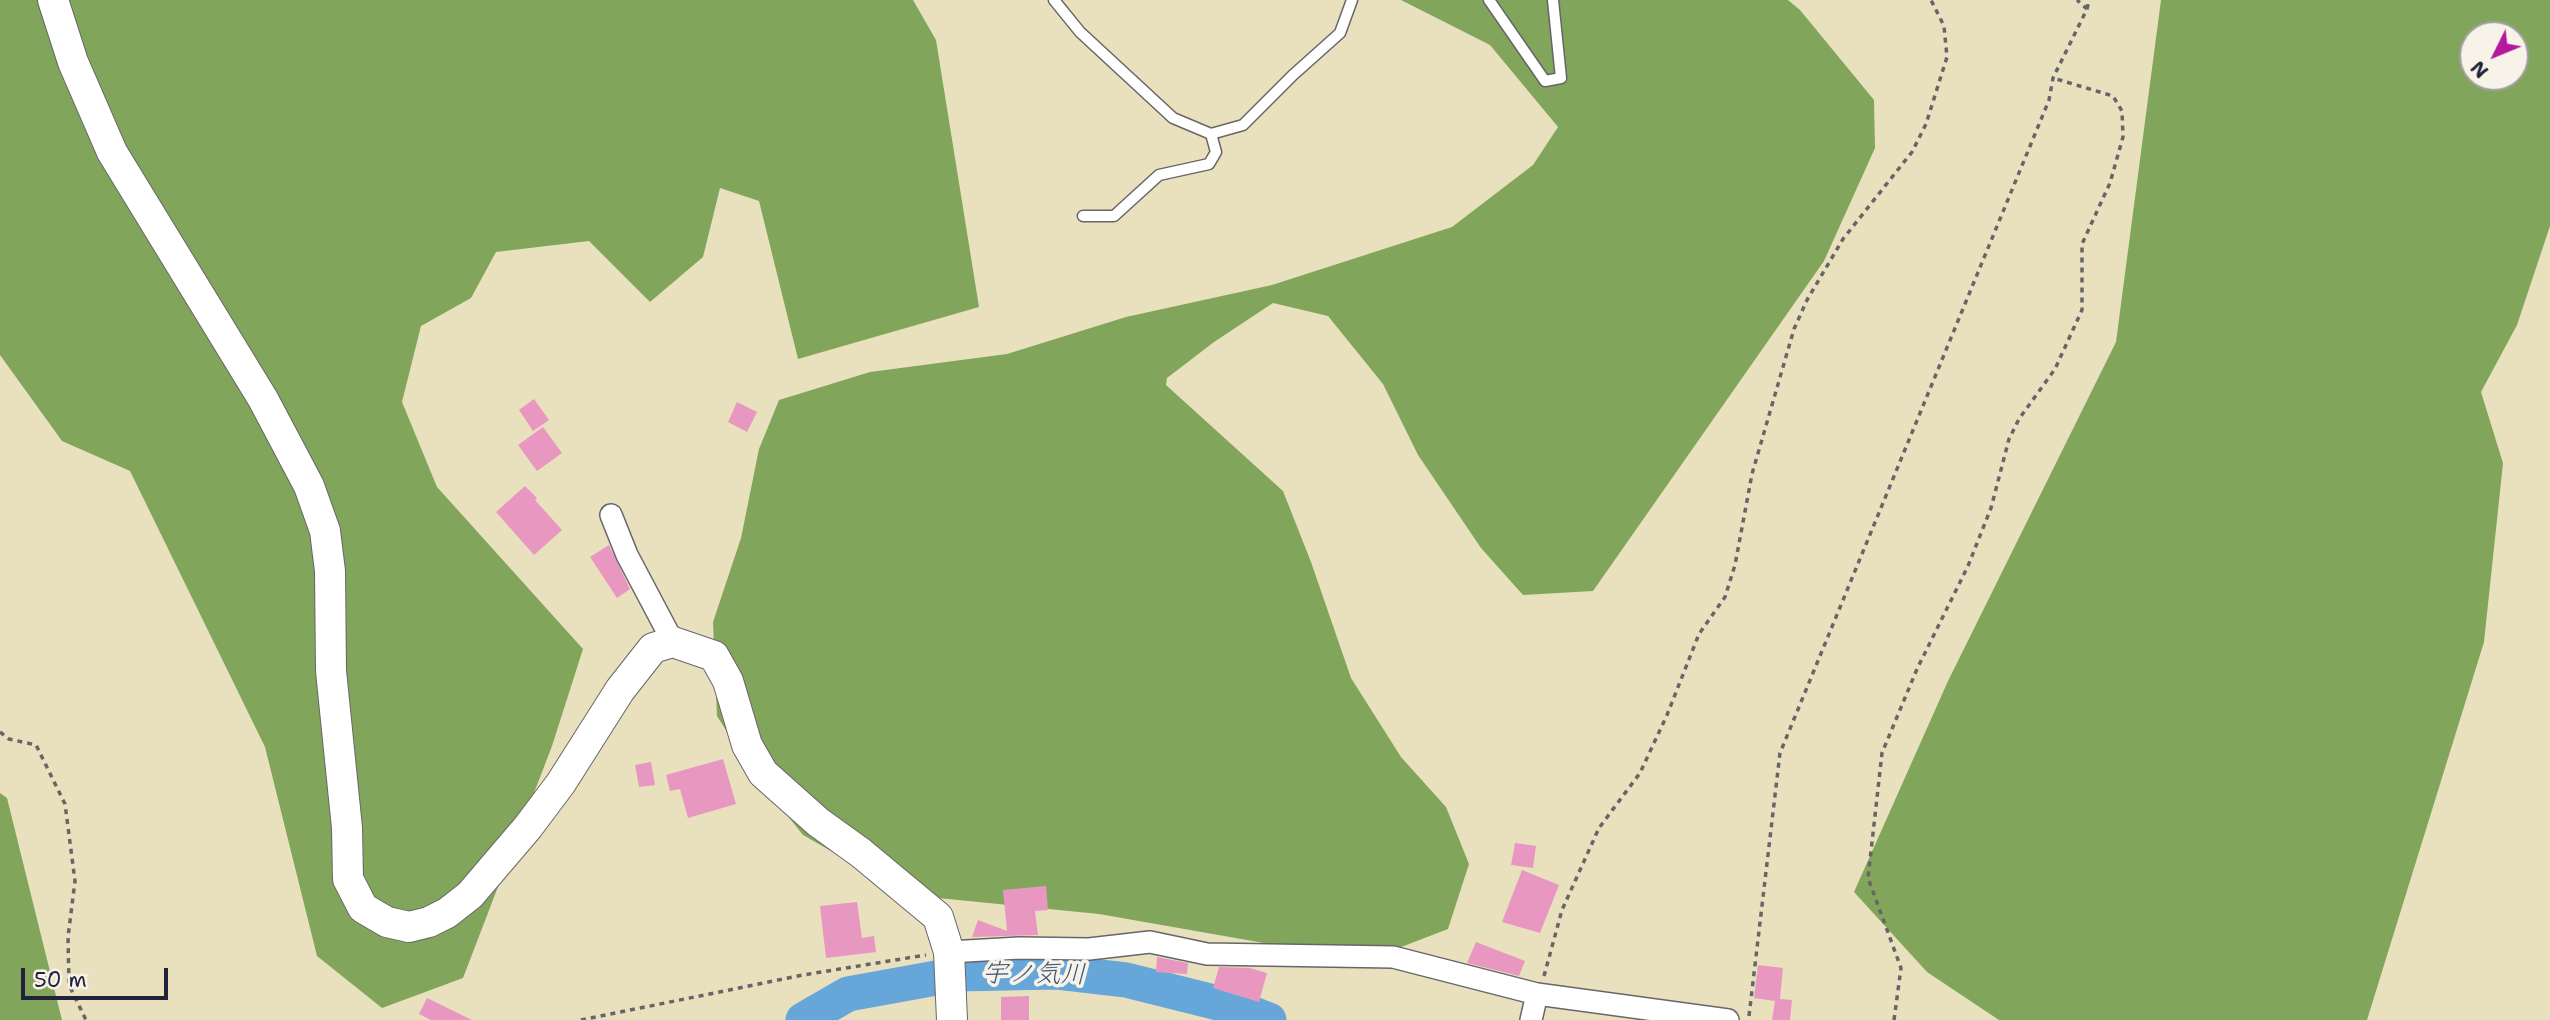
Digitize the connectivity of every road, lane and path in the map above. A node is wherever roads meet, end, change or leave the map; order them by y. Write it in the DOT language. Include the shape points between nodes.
graph roads {
  1 [pos="53,0"];
  2 [pos="1054,0"];
  3 [pos="1352,0"];
  4 [pos="1489,0"];
  5 [pos="1553,0"];
  6 [pos="1931,0"];
  7 [pos="2077,0"];
  8 [pos="2089,0"];
  9 [pos="2087,9"];
  10 [pos="2053,78"];
  11 [pos="1211,134"];
  12 [pos="1083,216"];
  13 [pos="611,515"];
  14 [pos="673,642"];
  15 [pos="0,732"];
  16 [pos="949,952"];
  17 [pos="1537,994"];
  18 [pos="952,1009"];
  19 [pos="86,1020"];
  20 [pos="581,1020"];
  21 [pos="1531,1020"];
  22 [pos="1728,1020"];
  23 [pos="1748,1020"];
  24 [pos="1895,1020"];
  1 -- 14 [label="street" via="73,62 112,152 263,399 309,486 325,531 348,878 363,908 387,922 409,927 447,913 470,895 561,783 620,690 653,648"];
  2 -- 11 [label="lane" via="1080,32 1173,118"];
  3 -- 11 [label="lane" via="1340,33 1243,125"];
  4 -- 5 [label="lane" via="1545,81 1561,78"];
  6 -- 17 [label="path" via="1944,26 1947,57 1926,124 1912,152 1843,239 1807,300 1752,474 1726,597 1699,634 1640,773 1599,828 1562,910"];
  7 -- 9 [label="path"];
  8 -- 9 [label="path"];
  9 -- 10 [label="path"];
  10 -- 23 [label="path" via="2049,100 1780,753"];
  10 -- 24 [label="path" via="2113,96 2122,111 2123,137 2110,183 2082,244 2082,310 2055,369 2009,439 1991,508 1968,566 1882,753 1868,878 1901,968"];
  11 -- 12 [label="lane" via="1216,152 1209,164 1159,175 1114,216"];
  13 -- 14 [label="street"];
  14 -- 16 [label="street" via="714,656 728,681 747,745 763,773 937,917"];
  15 -- 19 [label="path" via="9,739 36,745 65,804 75,881 68,937 69,985"];
  16 -- 17 [label="street" via="1150,942 1206,954 1393,957"];
  16 -- 18 [label="street"];
  16 -- 20 [label="path" via="803,975"];
  17 -- 21 [label="street"];
  17 -- 22 [label="street"];
}
